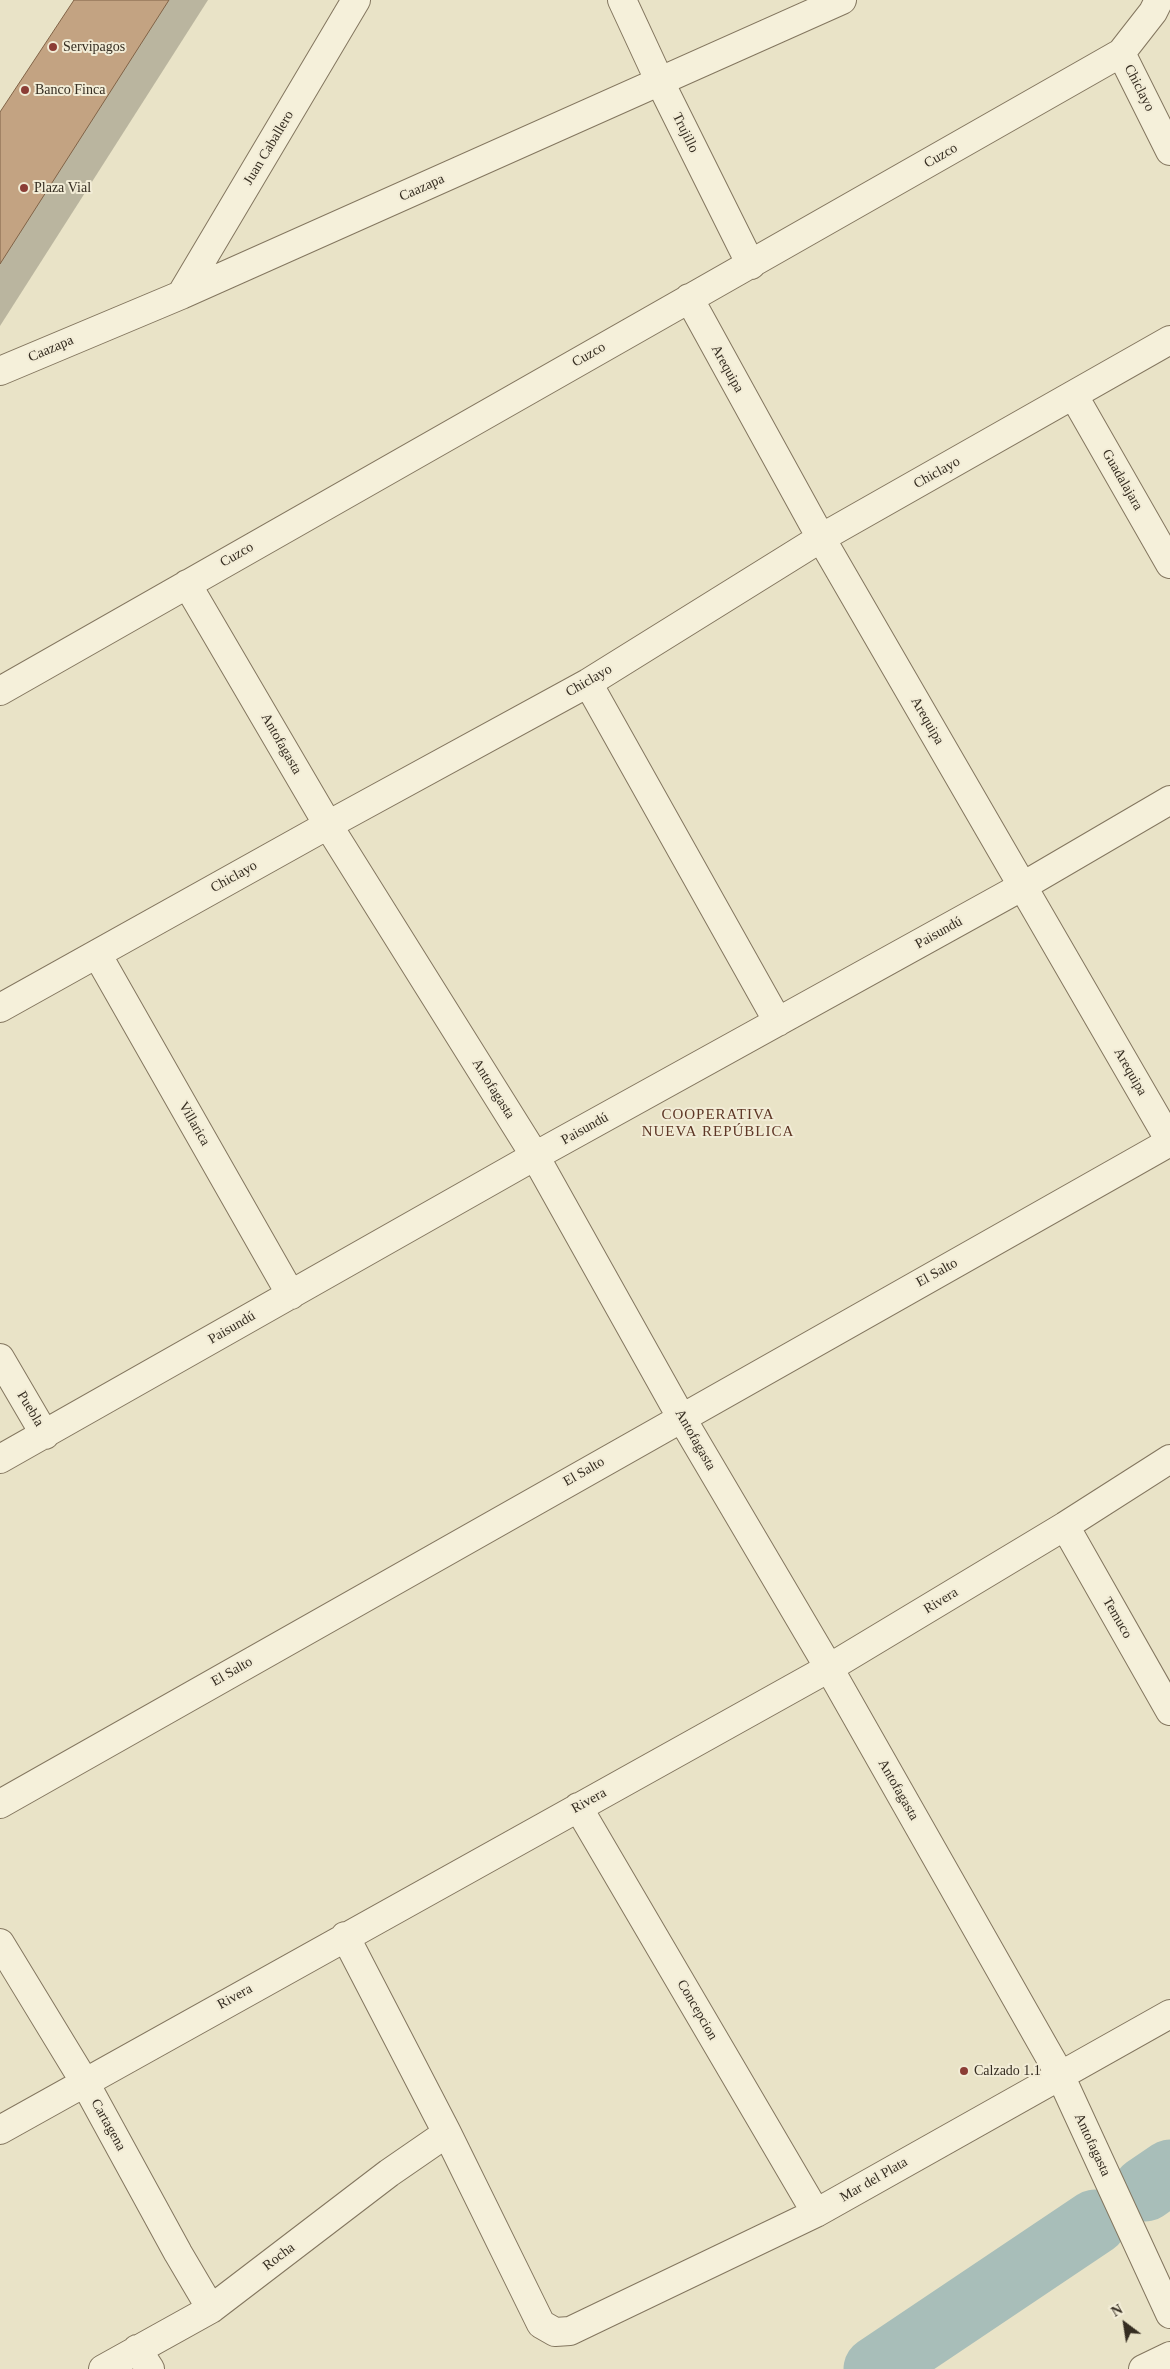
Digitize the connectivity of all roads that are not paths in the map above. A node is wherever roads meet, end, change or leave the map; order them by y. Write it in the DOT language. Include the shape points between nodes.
graph roads {
  1 [pos="356,0"];
  2 [pos="622,0"];
  3 [pos="842,0"];
  4 [pos="1159,0"];
  5 [pos="1121,53"];
  6 [pos="660,82"];
  7 [pos="1170,151"];
  8 [pos="751,265"];
  9 [pos="181,295"];
  10 [pos="689,298"];
  11 [pos="1170,340"];
  12 [pos="0,370"];
  13 [pos="1074,396"];
  14 [pos="821,538"];
  15 [pos="1170,564"];
  16 [pos="187,584"];
  17 [pos="588,683"];
  18 [pos="0,691"];
  19 [pos="1170,800"];
  20 [pos="328,825"];
  21 [pos="1023,886"];
  22 [pos="97,954"];
  23 [pos="0,1008"];
  24 [pos="778,1022"];
  25 [pos="1170,1142"];
  26 [pos="535,1156"];
  27 [pos="291,1295"];
  28 [pos="0,1358"];
  29 [pos="681,1417"];
  30 [pos="45,1435"];
  31 [pos="0,1459"];
  32 [pos="1170,1459"];
  33 [pos="1065,1526"];
  34 [pos="829,1668"];
  35 [pos="1170,1711"];
  36 [pos="0,1804"];
  37 [pos="578,1807"];
  38 [pos="345,1936"];
  39 [pos="0,1943"];
  40 [pos="1170,2014"];
  41 [pos="1060,2075"];
  42 [pos="84,2081"];
  43 [pos="0,2130"];
  44 [pos="447,2133"];
  45 [pos="816,2213"];
  46 [pos="211,2309"];
  47 [pos="1170,2314"];
  48 [pos="1170,2356"];
  49 [pos="144,2359"];
  50 [pos="103,2369"];
  51 [pos="1143,2369"];
  1 -- 9 [label="street, Juan Caballero"];
  2 -- 6 [label="street, Trujillo"];
  3 -- 6 [label="street, Caazapa"];
  4 -- 5 [label="street, Cuzco"];
  5 -- 7 [label="street, Chiclayo"];
  5 -- 8 [label="street, Cuzco"];
  6 -- 8 [label="street, Trujillo"];
  6 -- 9 [label="street, Caazapa"];
  8 -- 10 [label="street, Cuzco"];
  9 -- 12 [label="street, Caazapa"];
  10 -- 14 [label="street, Arequipa"];
  10 -- 16 [label="street, Cuzco"];
  11 -- 13 [label="street, Chiclayo"];
  13 -- 14 [label="street, Chiclayo"];
  13 -- 15 [label="street, Guadalajara"];
  14 -- 17 [label="street, Chiclayo"];
  14 -- 21 [label="street, Arequipa"];
  16 -- 18 [label="street, Cuzco"];
  16 -- 20 [label="street, Antofagasta"];
  17 -- 20 [label="street, Chiclayo"];
  17 -- 24 [label="street"];
  19 -- 21 [label="street, Paisundú"];
  20 -- 22 [label="street, Chiclayo"];
  20 -- 26 [label="street, Antofagasta"];
  21 -- 24 [label="street, Paisundú"];
  21 -- 25 [label="street, Arequipa"];
  22 -- 23 [label="street, Chiclayo"];
  22 -- 27 [label="street, Villarica"];
  24 -- 26 [label="street, Paisundú"];
  25 -- 29 [label="street, El Salto"];
  26 -- 27 [label="street, Paisundú"];
  26 -- 29 [label="street, Antofagasta"];
  27 -- 30 [label="street, Paisundú"];
  28 -- 30 [label="street, Puebla"];
  29 -- 34 [label="street, Antofagasta"];
  29 -- 36 [label="street, El Salto"];
  30 -- 31 [label="street, Paisundú"];
  32 -- 33 [label="street, Rivera"];
  33 -- 34 [label="street, Rivera"];
  33 -- 35 [label="street, Temuco"];
  34 -- 37 [label="street, Rivera"];
  34 -- 41 [label="street, Antofagasta"];
  37 -- 38 [label="street, Rivera"];
  37 -- 45 [label="street, Concepcion"];
  38 -- 42 [label="street, Rivera"];
  38 -- 44 [label="street"];
  39 -- 42 [label="street, Cartagena"];
  40 -- 41 [label="street, Mar del Plata"];
  41 -- 45 [label="street, Mar del Plata"];
  41 -- 47 [label="street, Antofagasta"];
  42 -- 43 [label="street, Rivera"];
  42 -- 46 [label="street, Cartagena"];
  44 -- 45 [label="street, Mar del Plata" via="541,2324 555,2332 570,2331"];
  44 -- 46 [label="street, Rocha"];
  46 -- 49 [label="street, Rocha"];
  48 -- 51 [label="street"];
  49 -- 50 [label="street, Rocha"];
}
